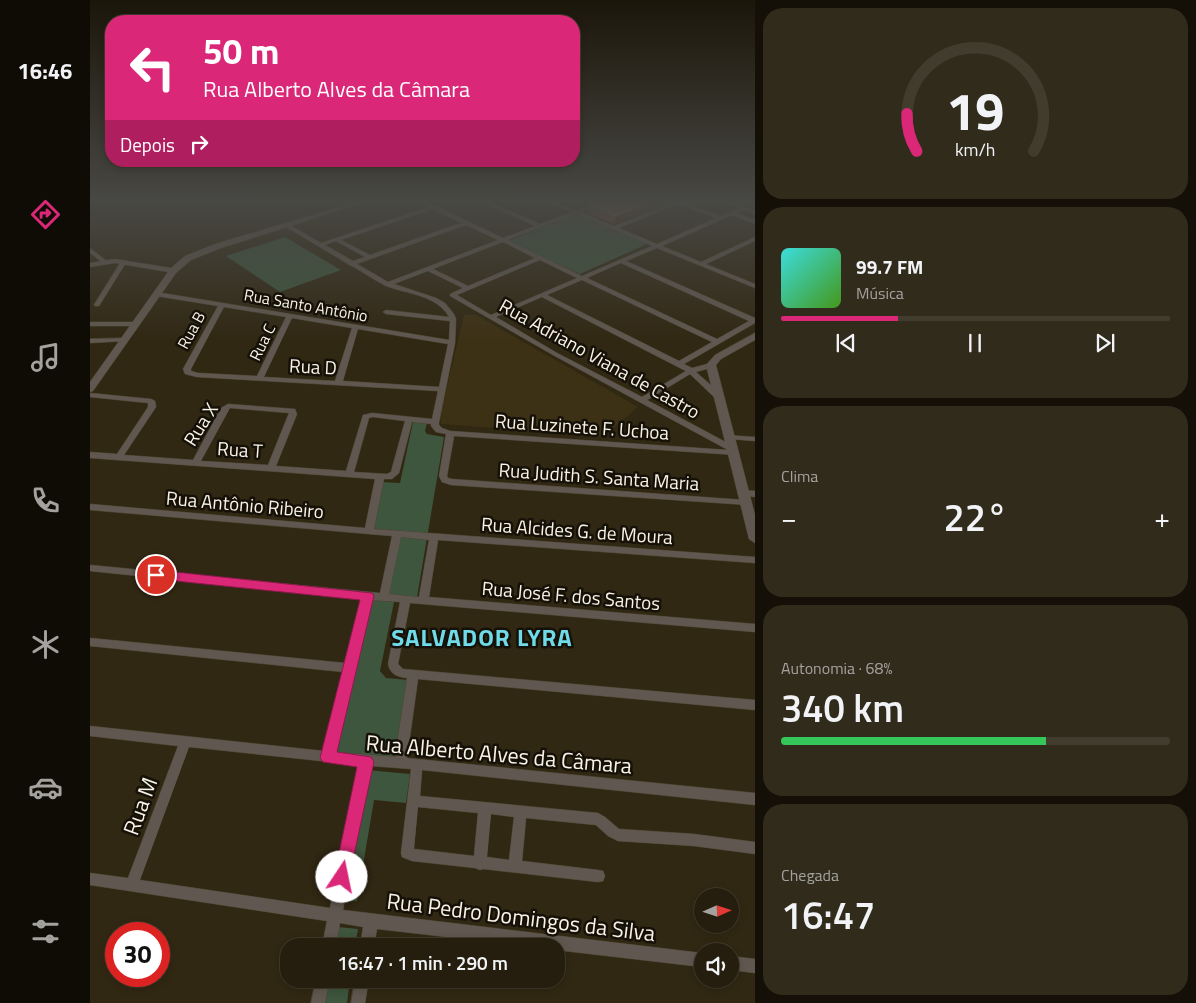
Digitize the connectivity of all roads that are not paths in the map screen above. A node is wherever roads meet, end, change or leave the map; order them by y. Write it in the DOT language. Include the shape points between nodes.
graph roads {
  1 [pos="213,248"];
  2 [pos="324,248"];
  3 [pos="352,248"];
  4 [pos="394,248"];
  5 [pos="482,248"];
  6 [pos="518,248"];
  7 [pos="652,248"];
  8 [pos="661,248"];
  9 [pos="736,248"];
  10 [pos="90,250"];
  11 [pos="368,257"];
  12 [pos="188,258"];
  13 [pos="540,258"];
  14 [pos="124,261"];
  15 [pos="621,261"];
  16 [pos="105,262"];
  17 [pos="351,264"];
  18 [pos="701,264"];
  19 [pos="90,265"];
  20 [pos="142,265"];
  21 [pos="429,268"];
  22 [pos="173,271"];
  23 [pos="582,278"];
  24 [pos="388,284"];
  25 [pos="753,284"];
  26 [pos="468,288"];
  27 [pos="156,294"];
  28 [pos="542,295"];
  29 [pos="97,305"];
  30 [pos="222,305"];
  31 [pos="386,312"];
  32 [pos="289,317"];
  33 [pos="491,317"];
  34 [pos="453,319"];
  35 [pos="755,321"];
  36 [pos="90,324"];
  37 [pos="136,324"];
  38 [pos="355,328"];
  39 [pos="755,336"];
  40 [pos="124,340"];
  41 [pos="90,341"];
  42 [pos="452,342"];
  43 [pos="717,342"];
  44 [pos="679,364"];
  45 [pos="711,365"];
  46 [pos="186,369"];
  47 [pos="691,371"];
  48 [pos="259,379"];
  49 [pos="338,384"];
  50 [pos="90,389"];
  51 [pos="441,389"];
  52 [pos="90,395"];
  53 [pos="718,396"];
  54 [pos="641,401"];
  55 [pos="409,419"];
  56 [pos="435,422"];
  57 [pos="450,433"];
  58 [pos="729,437"];
  59 [pos="755,439"];
  60 [pos="733,451"];
  61 [pos="90,454"];
  62 [pos="119,457"];
  63 [pos="196,463"];
  64 [pos="271,468"];
  65 [pos="349,474"];
  66 [pos="384,477"];
  67 [pos="755,494"];
  68 [pos="744,498"];
  69 [pos="90,507"];
  70 [pos="369,530"];
  71 [pos="397,533"];
  72 [pos="434,537"];
  73 [pos="755,540"];
  74 [pos="755,560"];
  75 [pos="90,568"];
  76 [pos="367,596"];
  77 [pos="384,597"];
  78 [pos="406,599"];
  79 [pos="423,601"];
  80 [pos="755,628"];
  81 [pos="90,642"];
  82 [pos="349,668"];
  83 [pos="413,674"];
  84 [pos="755,706"];
  85 [pos="90,731"];
  86 [pos="185,741"];
  87 [pos="328,758"];
  88 [pos="366,762"];
  89 [pos="400,763"];
  90 [pos="417,764"];
  91 [pos="755,799"];
  92 [pos="413,801"];
  93 [pos="485,807"];
  94 [pos="520,811"];
  95 [pos="755,848"];
  96 [pos="480,864"];
  97 [pos="515,867"];
  98 [pos="598,876"];
  99 [pos="90,879"];
  100 [pos="132,884"];
  101 [pos="334,915"];
  102 [pos="371,921"];
  103 [pos="330,938"];
  104 [pos="368,938"];
  105 [pos="694,959"];
  106 [pos="739,964"];
  107 [pos="755,966"];
  108 [pos="321,988"];
  109 [pos="360,988"];
  110 [pos="318,1003"];
  111 [pos="358,1003"];
  1 -- 12 [label="street"];
  2 -- 17 [label="street"];
  3 -- 11 [label="street"];
  4 -- 11 [label="street"];
  5 -- 21 [label="street"];
  6 -- 13 [label="street"];
  7 -- 15 [label="street"];
  8 -- 18 [label="street"];
  9 -- 18 [label="street"];
  10 -- 16 [label="street"];
  11 -- 17 [label="street"];
  12 -- 20 [label="street" via="161,265"];
  12 -- 22 [label="street"];
  13 -- 23 [label="street"];
  13 -- 26 [label="street"];
  14 -- 16 [label="street"];
  14 -- 20 [label="street"];
  14 -- 29 [label="street"];
  15 -- 23 [label="street"];
  15 -- 35 [label="street"];
  16 -- 19 [label="street"];
  17 -- 24 [label="street"];
  18 -- 25 [label="street"];
  20 -- 22 [label="street"];
  21 -- 24 [label="street"];
  21 -- 26 [label="street"];
  22 -- 27 [label="street"];
  23 -- 28 [label="street"];
  23 -- 43 [label="street"];
  24 -- 34 [label="street" via="434,299 443,304"];
  26 -- 33 [label="street, Rua Adriano Viana de Castro" via="452,296"];
  27 -- 30 [label="street, Rua Santo Antônio"];
  27 -- 37 [label="street"];
  28 -- 33 [label="street"];
  28 -- 44 [label="street"];
  30 -- 32 [label="street, Rua Santo Antônio"];
  30 -- 46 [label="street, Rua B"];
  31 -- 34 [label="street"];
  32 -- 38 [label="street, Rua Santo Antônio"];
  32 -- 48 [label="street, Rua C"];
  33 -- 54 [label="street, Rua Adriano Viana de Castro"];
  34 -- 42 [label="street"];
  35 -- 43 [label="street"];
  36 -- 37 [label="street"];
  37 -- 40 [label="street"];
  38 -- 42 [label="street, Rua Santo Antônio"];
  38 -- 49 [label="street"];
  39 -- 45 [label="street" via="718,357"];
  40 -- 41 [label="street"];
  40 -- 50 [label="street"];
  42 -- 51 [label="street"];
  43 -- 44 [label="street"];
  44 -- 47 [label="street"];
  45 -- 47 [label="street"];
  45 -- 53 [label="street"];
  46 -- 48 [label="street, Rua D" via="197,375"];
  47 -- 53 [label="street"];
  47 -- 54 [label="street"];
  48 -- 49 [label="street, Rua D"];
  49 -- 51 [label="street, Rua D"];
  51 -- 56 [label="street"];
  52 -- 62 [label="street" via="151,401 152,407"];
  53 -- 58 [label="street"];
  54 -- 60 [label="street, Rua Adriano Viana de Castro"];
  55 -- 56 [label="street"];
  55 -- 65 [label="street" via="372,415 366,418"];
  55 -- 66 [label="street" via="395,474"];
  56 -- 57 [label="street" via="439,430"];
  57 -- 60 [label="street, Rua Luzinete F. Uchoa"];
  57 -- 68 [label="street, Rua Judith S. Santa Maria" via="443,476 451,482"];
  58 -- 59 [label="street"];
  58 -- 60 [label="street"];
  60 -- 68 [label="street"];
  61 -- 62 [label="street, Rua T"];
  62 -- 63 [label="street, Rua T"];
  63 -- 64 [label="street, Rua T"];
  63 -- 64 [label="street, Rua X" via="225,408 234,405 292,411"];
  64 -- 65 [label="street, Rua T"];
  65 -- 66 [label="street, Rua T"];
  66 -- 70 [label="street"];
  67 -- 68 [label="street"];
  68 -- 73 [label="street"];
  69 -- 70 [label="street, Rua Antônio Ribeiro"];
  70 -- 71 [label="street, Rua Antônio Ribeiro"];
  71 -- 72 [label="street, Rua Alcides G. de Moura"];
  71 -- 77 [label="street"];
  72 -- 74 [label="street, Rua Alcides G. de Moura"];
  72 -- 79 [label="street"];
  75 -- 76 [label="street, Rua José F. dos Santos"];
  76 -- 77 [label="street, Rua José F. dos Santos"];
  76 -- 82 [label="street"];
  77 -- 78 [label="street, Rua José F. dos Santos"];
  78 -- 79 [label="street, Rua José F. dos Santos"];
  78 -- 83 [label="street" via="394,668 400,673"];
  79 -- 80 [label="street, Rua José F. dos Santos"];
  81 -- 82 [label="street"];
  82 -- 87 [label="street"];
  83 -- 84 [label="street"];
  83 -- 89 [label="street"];
  85 -- 86 [label="street, Rua Alberto Alves da Câmara"];
  86 -- 87 [label="street, Rua Alberto Alves da Câmara"];
  86 -- 100 [label="street, Rua M"];
  87 -- 88 [label="street, Rua Alberto Alves da Câmara"];
  88 -- 89 [label="street, Rua Alberto Alves da Câmara"];
  88 -- 101 [label="street"];
  89 -- 90 [label="street, Rua Alberto Alves da Câmara"];
  90 -- 91 [label="street, Rua Alberto Alves da Câmara"];
  90 -- 92 [label="street"];
  92 -- 93 [label="street"];
  92 -- 96 [label="street" via="407,853"];
  93 -- 94 [label="street"];
  93 -- 96 [label="street"];
  94 -- 95 [label="street" via="598,818 618,835"];
  94 -- 97 [label="street"];
  96 -- 97 [label="street"];
  97 -- 98 [label="street"];
  99 -- 100 [label="street, Rua Pedro Domingos da Silva"];
  100 -- 101 [label="street, Rua Pedro Domingos da Silva"];
  101 -- 102 [label="street, Rua Pedro Domingos da Silva"];
  101 -- 103 [label="street"];
  102 -- 104 [label="street"];
  102 -- 105 [label="street, Rua Pedro Domingos da Silva"];
  106 -- 107 [label="street"];
  108 -- 110 [label="street"];
  109 -- 111 [label="street"];
}
